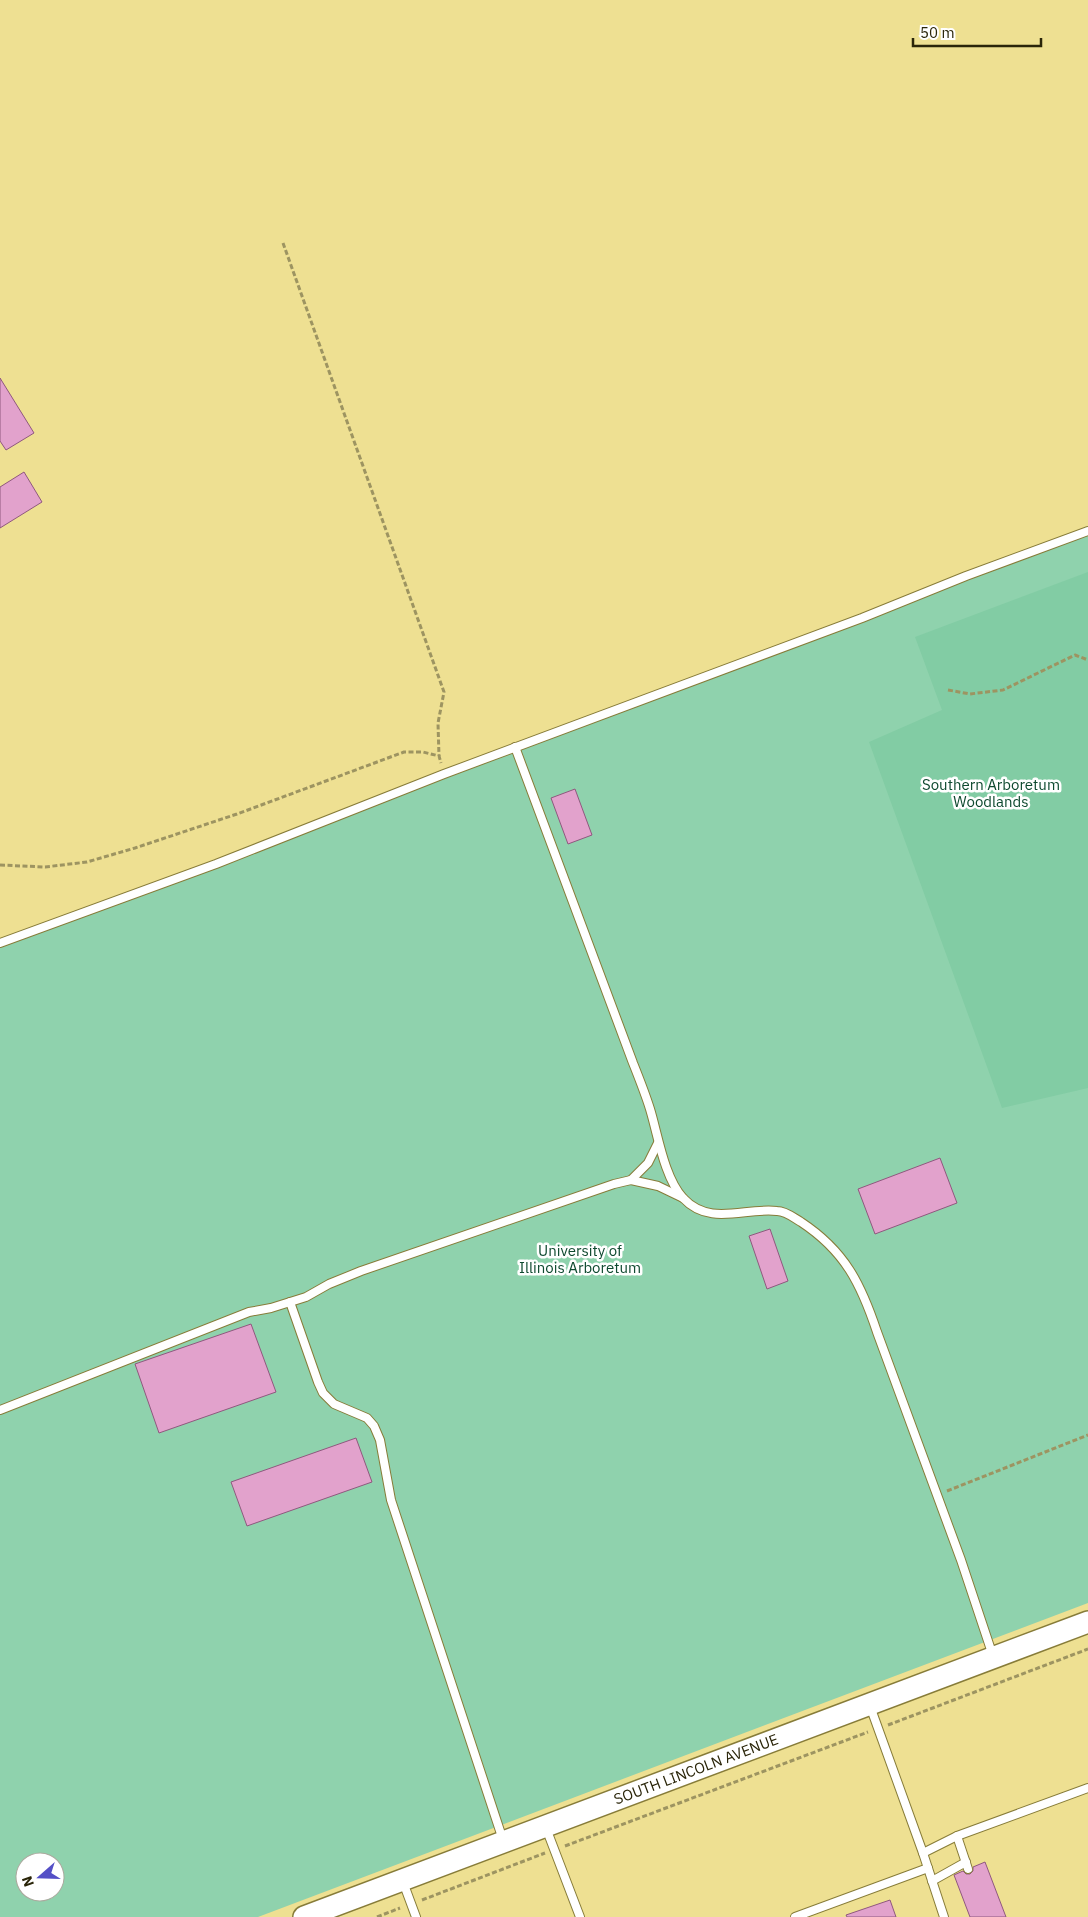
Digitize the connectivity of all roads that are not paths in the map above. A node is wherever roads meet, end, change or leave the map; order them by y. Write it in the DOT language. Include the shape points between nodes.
graph roads {
  1 [pos="1088,531"];
  2 [pos="515,748"];
  3 [pos="0,943"];
  4 [pos="658,1143"];
  5 [pos="631,1180"];
  6 [pos="683,1198"];
  7 [pos="290,1302"];
  8 [pos="0,1410"];
  9 [pos="1088,1622"];
  10 [pos="993,1658"];
  11 [pos="870,1704"];
  12 [pos="1088,1788"];
  13 [pos="545,1826"];
  14 [pos="957,1836"];
  15 [pos="503,1842"];
  16 [pos="923,1853"];
  17 [pos="928,1868"];
  18 [pos="403,1880"];
  19 [pos="932,1881"];
  20 [pos="304,1917"];
  21 [pos="416,1917"];
  22 [pos="580,1917"];
  23 [pos="795,1917"];
  24 [pos="944,1917"];
  1 -- 2 [label="lane"];
  2 -- 3 [label="lane" via="216,864"];
  2 -- 4 [label="lane" via="651,1110"];
  4 -- 5 [label="lane" via="648,1163"];
  4 -- 6 [label="lane"];
  5 -- 6 [label="lane" via="658,1186"];
  5 -- 7 [label="lane" via="361,1272"];
  6 -- 10 [label="lane" via="716,1215 784,1212 809,1228 850,1269 866,1298"];
  7 -- 8 [label="lane" via="249,1312"];
  7 -- 15 [label="lane" via="324,1393 334,1404 367,1418 380,1440 391,1500"];
  9 -- 10 [label="main road, SOUTH LINCOLN AVENUE"];
  10 -- 11 [label="main road, SOUTH LINCOLN AVENUE"];
  11 -- 13 [label="main road, SOUTH LINCOLN AVENUE"];
  11 -- 16 [label="lane"];
  12 -- 14 [label="lane"];
  13 -- 15 [label="main road, SOUTH LINCOLN AVENUE"];
  13 -- 22 [label="lane"];
  14 -- 16 [label="lane"];
  14 -- 19 [label="lane" via="967,1865"];
  15 -- 18 [label="main road, SOUTH LINCOLN AVENUE"];
  16 -- 17 [label="lane"];
  17 -- 19 [label="lane"];
  17 -- 23 [label="lane"];
  18 -- 20 [label="main road, SOUTH LINCOLN AVENUE"];
  18 -- 21 [label="lane"];
  19 -- 24 [label="lane"];
}
